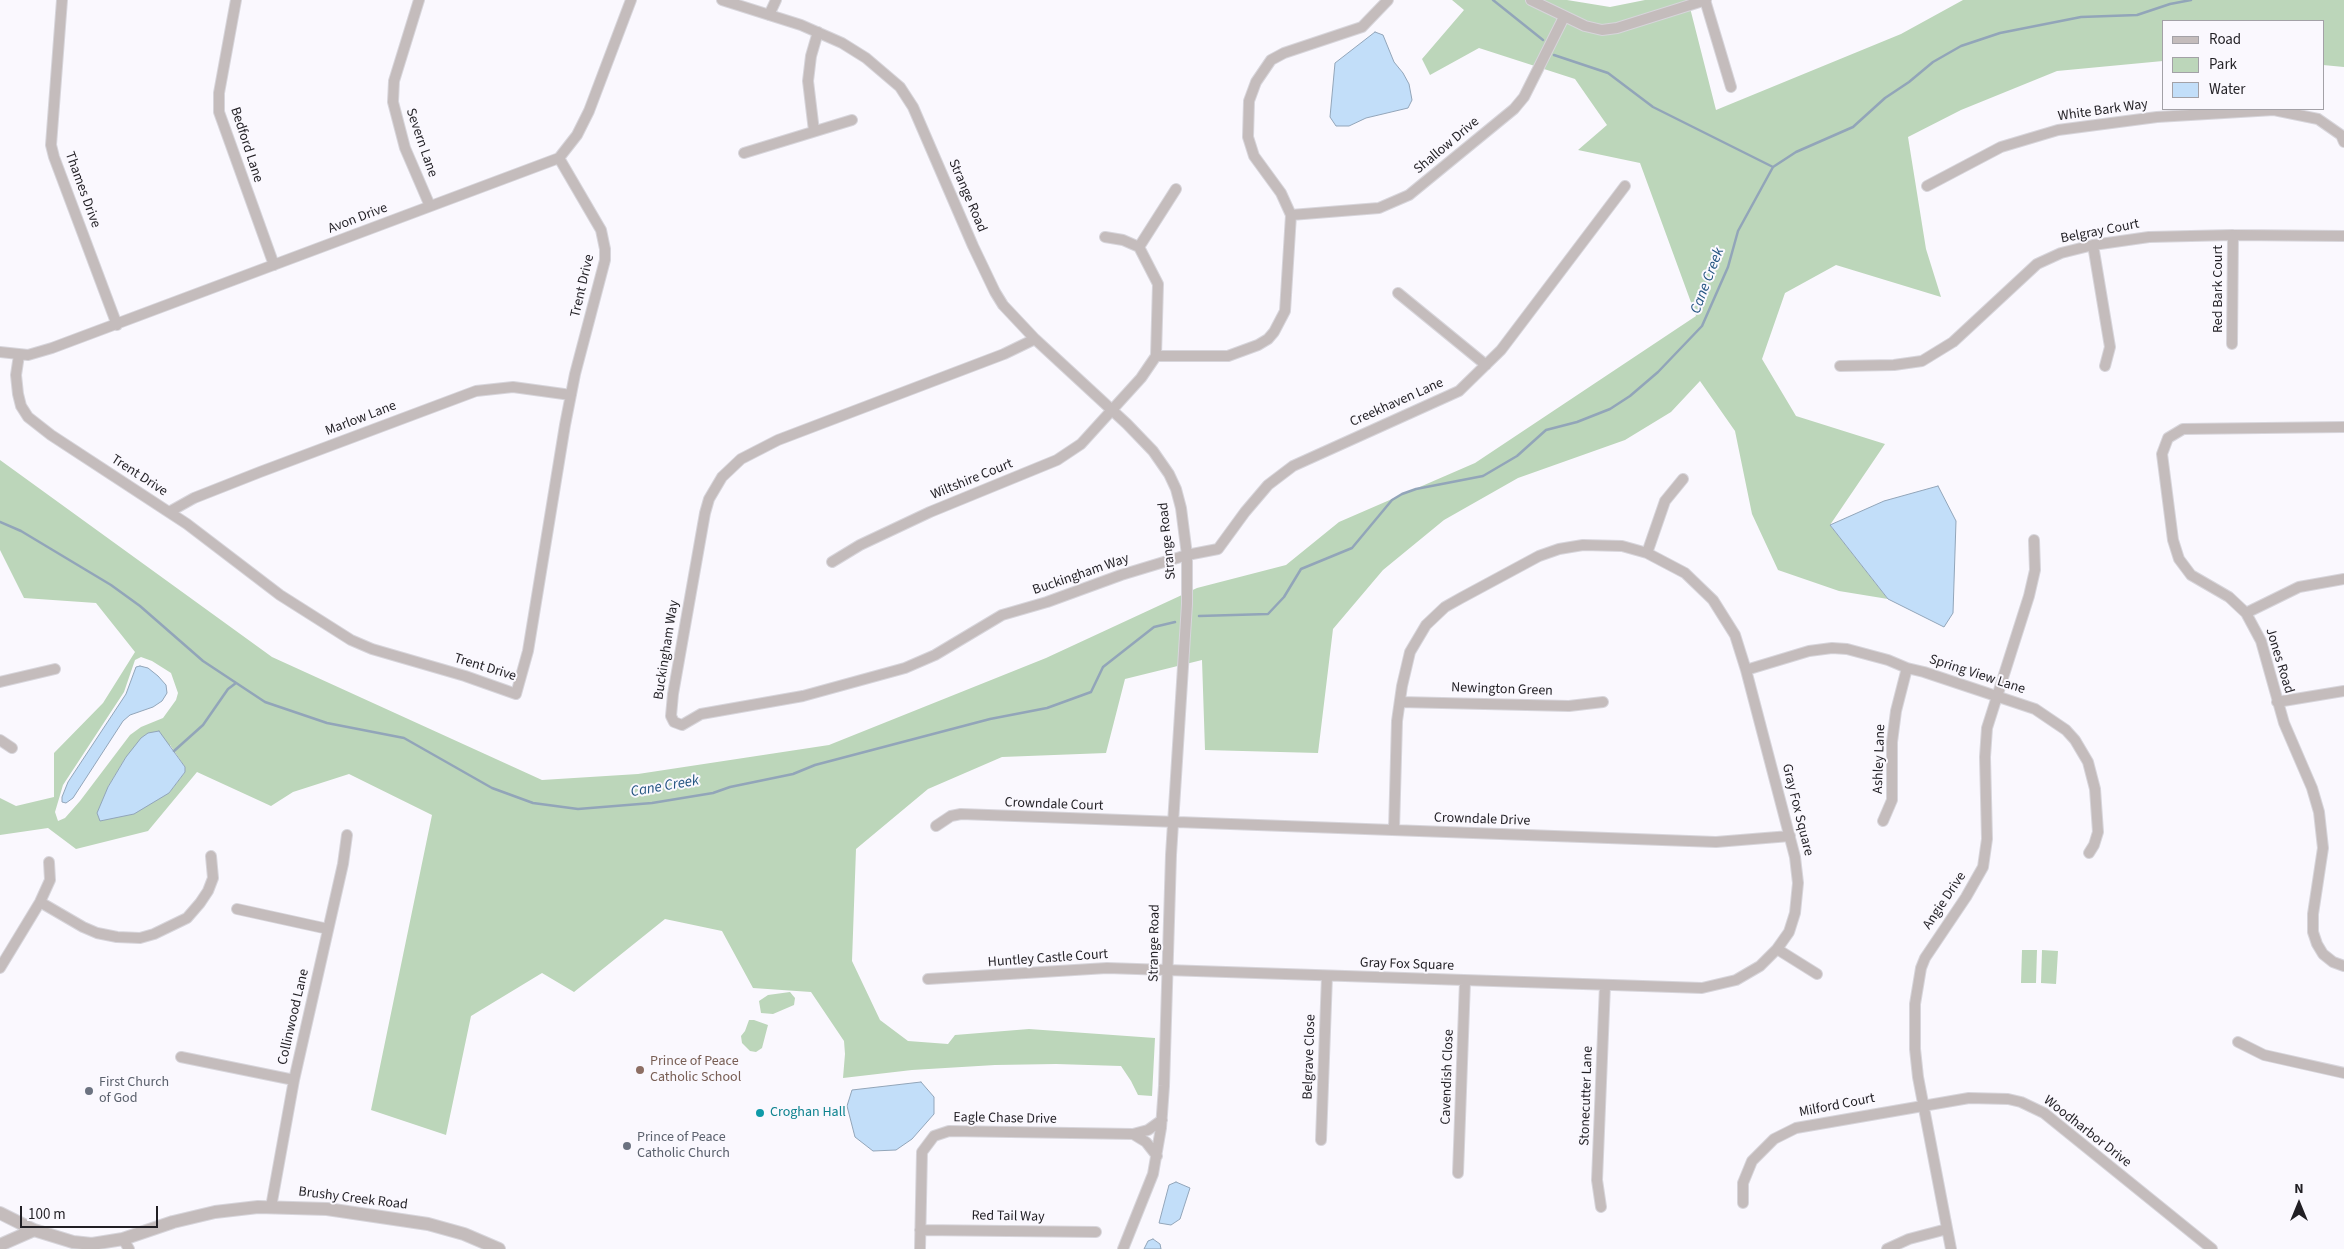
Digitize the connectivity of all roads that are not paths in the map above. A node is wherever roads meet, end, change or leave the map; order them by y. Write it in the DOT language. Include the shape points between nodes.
graph roads {
  1 [pos="62,0"];
  2 [pos="236,0"];
  3 [pos="419,0"];
  4 [pos="631,0"];
  5 [pos="722,0"];
  6 [pos="776,0"];
  7 [pos="1388,0"];
  8 [pos="1531,0"];
  9 [pos="1705,0"];
  10 [pos="769,15"];
  11 [pos="1564,17"];
  12 [pos="818,32"];
  13 [pos="1731,86"];
  14 [pos="852,120"];
  15 [pos="814,131"];
  16 [pos="2344,142"];
  17 [pos="744,152"];
  18 [pos="559,158"];
  19 [pos="1625,186"];
  20 [pos="1927,186"];
  21 [pos="1176,188"];
  22 [pos="430,206"];
  23 [pos="1291,215"];
  24 [pos="2233,235"];
  25 [pos="2344,236"];
  26 [pos="1105,237"];
  27 [pos="2093,245"];
  28 [pos="1139,247"];
  29 [pos="274,265"];
  30 [pos="1398,293"];
  31 [pos="117,325"];
  32 [pos="1035,339"];
  33 [pos="2232,344"];
  34 [pos="0,352"];
  35 [pos="19,355"];
  36 [pos="1156,356"];
  37 [pos="1486,365"];
  38 [pos="1840,366"];
  39 [pos="2105,366"];
  40 [pos="571,395"];
  41 [pos="1112,410"];
  42 [pos="2344,426"];
  43 [pos="1683,479"];
  44 [pos="169,512"];
  45 [pos="2034,540"];
  46 [pos="1647,553"];
  47 [pos="1186,555"];
  48 [pos="832,562"];
  49 [pos="2344,579"];
  50 [pos="2246,613"];
  51 [pos="1906,668"];
  52 [pos="56,669"];
  53 [pos="1746,670"];
  54 [pos="0,682"];
  55 [pos="2344,690"];
  56 [pos="1996,696"];
  57 [pos="1400,702"];
  58 [pos="1603,702"];
  59 [pos="2277,702"];
  60 [pos="0,740"];
  61 [pos="12,748"];
  62 [pos="1883,821"];
  63 [pos="1174,823"];
  64 [pos="936,826"];
  65 [pos="1394,830"];
  66 [pos="347,835"];
  67 [pos="1790,836"];
  68 [pos="2088,853"];
  69 [pos="211,856"];
  70 [pos="49,862"];
  71 [pos="40,902"];
  72 [pos="236,909"];
  73 [pos="328,929"];
  74 [pos="1776,949"];
  75 [pos="2344,966"];
  76 [pos="0,968"];
  77 [pos="1169,970"];
  78 [pos="1817,974"];
  79 [pos="1327,976"];
  80 [pos="928,980"];
  81 [pos="1465,981"];
  82 [pos="1605,985"];
  83 [pos="2238,1042"];
  84 [pos="182,1057"];
  85 [pos="2344,1073"];
  86 [pos="294,1080"];
  87 [pos="1923,1105"];
  88 [pos="1162,1120"];
  89 [pos="1133,1134"];
  90 [pos="1321,1140"];
  91 [pos="1157,1156"];
  92 [pos="1458,1173"];
  93 [pos="1743,1203"];
  94 [pos="271,1207"];
  95 [pos="1601,1207"];
  96 [pos="0,1213"];
  97 [pos="34,1230"];
  98 [pos="920,1230"];
  99 [pos="1946,1230"];
  100 [pos="1096,1232"];
  101 [pos="126,1244"];
  102 [pos="0,1245"];
  103 [pos="499,1249"];
  104 [pos="920,1249"];
  105 [pos="1123,1249"];
  106 [pos="1887,1249"];
  107 [pos="1951,1249"];
  108 [pos="2212,1249"];
  1 -- 31 [label="street, Thames Drive" via="51,145"];
  2 -- 29 [label="street, Bedford Lane" via="219,93 219,112"];
  3 -- 22 [label="street, Severn Lane" via="394,81 393,102 405,148"];
  4 -- 18 [label="street" via="590,111"];
  5 -- 10 [label="street, Strange Road"];
  6 -- 10 [label="street"];
  7 -- 23 [label="street" via="1362,27 1284,52 1271,60 1256,82 1249,101 1248,137 1254,156 1281,193"];
  8 -- 11 [label="street"];
  9 -- 11 [label="street" via="1609,30 1591,28"];
  9 -- 13 [label="street"];
  10 -- 12 [label="street, Strange Road"];
  11 -- 23 [label="street, Shallow Drive" via="1524,97 1514,109 1409,195 1379,208"];
  12 -- 15 [label="street" via="808,80"];
  12 -- 32 [label="street, Strange Road" via="866,58 884,71 907,96 994,292"];
  14 -- 15 [label="street"];
  15 -- 17 [label="street"];
  16 -- 20 [label="street, White Bark Way" via="2340,135 2318,119 2274,110 2158,117 2058,130 2030,138 2001,147"];
  18 -- 22 [label="street, Avon Drive"];
  18 -- 40 [label="street, Trent Drive" via="597,221 606,249 603,273"];
  19 -- 37 [label="street, Creekhaven Lane" via="1501,350"];
  21 -- 28 [label="street"];
  22 -- 29 [label="street, Avon Drive"];
  23 -- 36 [label="street" via="1285,311 1268,340 1228,356"];
  24 -- 25 [label="street, Belgray Court"];
  24 -- 27 [label="street, Belgray Court" via="2149,237"];
  24 -- 33 [label="street, Red Bark Court"];
  26 -- 28 [label="street"];
  27 -- 38 [label="street, Belgray Court" via="2061,253 2037,264 1954,342 1922,361"];
  27 -- 39 [label="street" via="2110,348"];
  28 -- 36 [label="street" via="1158,284"];
  29 -- 31 [label="street, Avon Drive"];
  30 -- 37 [label="street"];
  31 -- 35 [label="street, Avon Drive" via="52,348"];
  32 -- 41 [label="street, Strange Road"];
  32 -- 47 [label="street, Buckingham Way" via="1004,354 778,440 741,460 722,477 705,513 673,694 671,716 674,722 682,725 701,714 803,696 905,668 935,655 1002,615"];
  34 -- 35 [label="street, Avon Drive"];
  35 -- 44 [label="street, Trent Drive" via="16,374 18,394 28,417"];
  36 -- 41 [label="street, Wiltshire Court"];
  37 -- 47 [label="street, Creekhaven Lane" via="1459,391 1293,466 1268,485 1218,549"];
  40 -- 44 [label="street, Marlow Lane" via="513,386 476,391 243,478"];
  40 -- 44 [label="street, Trent Drive" via="528,651 516,694 351,640 280,595"];
  41 -- 47 [label="street, Strange Road" via="1153,450 1169,474 1181,508"];
  41 -- 48 [label="street, Wiltshire Court" via="1082,444 1057,460 930,512"];
  42 -- 50 [label="street, Jones Road" via="2187,429 2174,433 2165,442 2162,454 2176,553 2191,574 2229,597"];
  43 -- 46 [label="street" via="1665,501"];
  45 -- 56 [label="street, Angie Drive" via="2035,570 2030,596"];
  46 -- 53 [label="street, Gray Fox Square" via="1685,573 1713,600 1735,635"];
  46 -- 57 [label="street, Gray Fox Square" via="1602,544 1559,549 1525,562 1456,600 1435,615 1417,637 1405,665"];
  47 -- 63 [label="street, Strange Road" via="1187,610"];
  49 -- 50 [label="street" via="2299,587"];
  50 -- 59 [label="street, Jones Road" via="2261,641"];
  51 -- 53 [label="street, Spring View Lane" via="1862,652 1832,648 1809,651"];
  51 -- 56 [label="street, Spring View Lane"];
  51 -- 62 [label="street, Ashley Lane" via="1892,742 1892,800"];
  52 -- 54 [label="street"];
  53 -- 67 [label="street, Gray Fox Square"];
  55 -- 59 [label="street"];
  56 -- 68 [label="street, Spring View Lane" via="2045,715 2066,730 2082,750 2092,773 2097,805 2098,832"];
  56 -- 87 [label="street, Angie Drive" via="1985,743 1987,839 1983,867 1966,898 1930,947 1917,984 1914,1042"];
  57 -- 58 [label="street, Newington Green" via="1569,706"];
  57 -- 65 [label="street, Gray Fox Square"];
  59 -- 75 [label="street, Jones Road" via="2316,800 2321,823 2323,848 2313,914 2316,944 2333,962"];
  60 -- 61 [label="street"];
  63 -- 64 [label="street, Crowndale Court" via="961,814 951,816"];
  63 -- 65 [label="street, Crowndale Drive"];
  63 -- 77 [label="street, Strange Road"];
  65 -- 67 [label="street, Crowndale Drive" via="1716,842"];
  66 -- 73 [label="street, Collinwood Lane"];
  67 -- 74 [label="street, Gray Fox Square" via="1797,864 1798,898 1791,926"];
  69 -- 71 [label="street" via="212,878 200,904 187,918 154,934 132,938 97,933"];
  70 -- 71 [label="street" via="50,880"];
  71 -- 76 [label="street"];
  72 -- 73 [label="street"];
  73 -- 86 [label="street, Collinwood Lane"];
  74 -- 78 [label="street"];
  74 -- 82 [label="street, Gray Fox Square" via="1755,970 1720,985 1683,988"];
  77 -- 79 [label="street, Gray Fox Square"];
  77 -- 80 [label="street, Huntley Castle Court" via="1107,968"];
  77 -- 88 [label="street, Strange Road"];
  79 -- 81 [label="street, Gray Fox Square"];
  79 -- 90 [label="street, Belgrave Close"];
  81 -- 82 [label="street, Gray Fox Square"];
  81 -- 92 [label="street, Cavendish Close"];
  82 -- 95 [label="street, Stonecutter Lane" via="1597,1180"];
  83 -- 85 [label="street" via="2264,1055"];
  84 -- 86 [label="street"];
  86 -- 94 [label="street, Collinwood Lane"];
  87 -- 93 [label="street, Milford Court" via="1802,1126 1784,1134 1752,1160 1743,1183"];
  87 -- 99 [label="street, Angie Drive"];
  87 -- 108 [label="street, Woodharbor Drive" via="1983,1097 2033,1106 2068,1130"];
  88 -- 89 [label="street, Eagle Chase Drive" via="1148,1130"];
  88 -- 91 [label="street, Strange Road"];
  89 -- 91 [label="street" via="1146,1142"];
  89 -- 98 [label="street, Eagle Chase Drive" via="940,1133 922,1152"];
  91 -- 105 [label="street, Strange Road" via="1146,1194"];
  94 -- 101 [label="street, Brushy Creek Road" via="234,1209 173,1222"];
  94 -- 103 [label="street, Brushy Creek Road" via="327,1209 428,1224 464,1234"];
  96 -- 97 [label="street, Brushy Creek Road"];
  97 -- 101 [label="street, Brushy Creek Road" via="73,1242"];
  97 -- 102 [label="street"];
  98 -- 100 [label="street, Red Tail Way"];
  98 -- 104 [label="street, Eagle Chase Drive"];
  99 -- 106 [label="street"];
  99 -- 107 [label="street, Angie Drive"];
}
